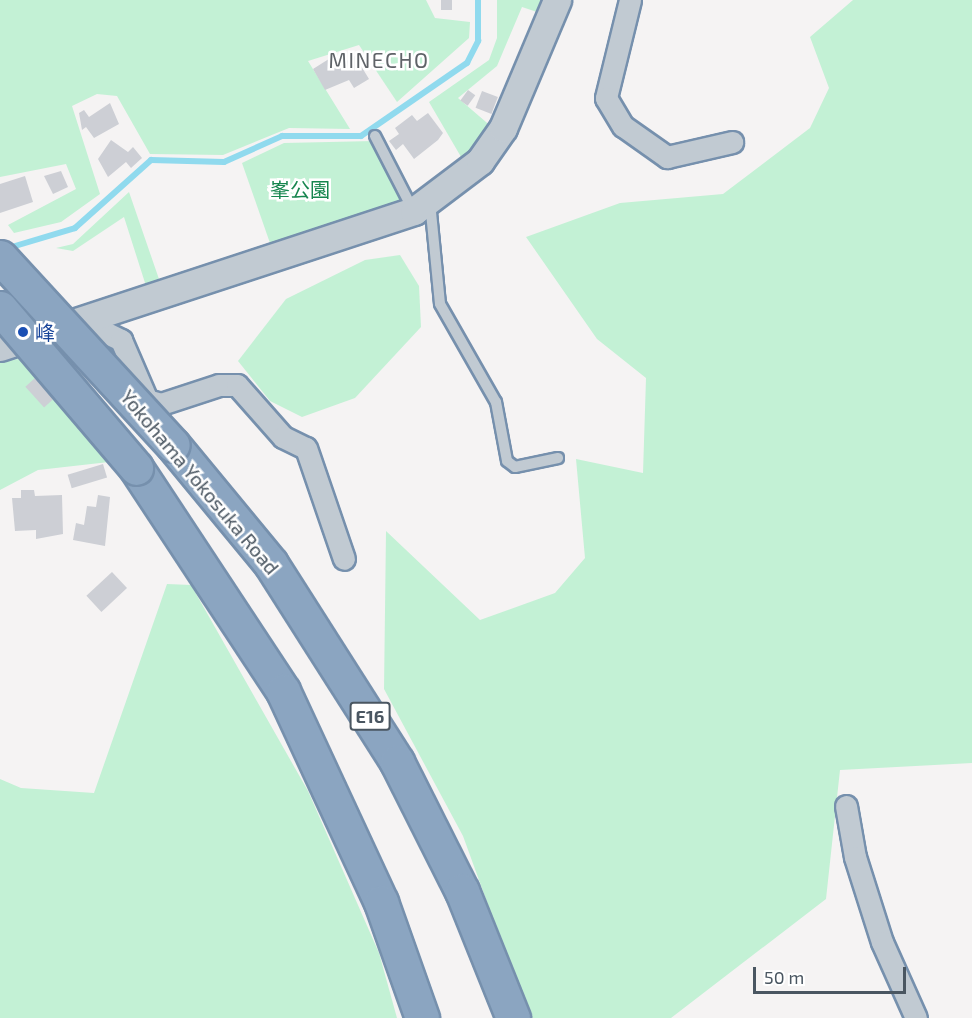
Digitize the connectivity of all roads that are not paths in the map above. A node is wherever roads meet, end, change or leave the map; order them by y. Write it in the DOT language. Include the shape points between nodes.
graph roads {
  1 [pos="557,0"];
  2 [pos="630,0"];
  3 [pos="375,136"];
  4 [pos="732,142"];
  5 [pos="422,205"];
  6 [pos="0,257"];
  7 [pos="0,308"];
  8 [pos="80,320"];
  9 [pos="0,347"];
  10 [pos="558,458"];
  11 [pos="344,560"];
  12 [pos="846,806"];
  13 [pos="422,1018"];
  14 [pos="513,1018"];
  15 [pos="916,1018"];
  1 -- 5 [label="street" via="503,128 480,161"];
  2 -- 4 [label="street" via="606,98 623,126 667,157"];
  3 -- 5 [label="lane"];
  5 -- 8 [label="street"];
  5 -- 10 [label="lane" via="440,304 496,402 507,460 515,467"];
  6 -- 14 [label="highway, Yokohama Yokosuka Road / E16, bridge" via="173,445 271,564 397,762 462,891"];
  7 -- 13 [label="highway, Yokohama Yokosuka Road, bridge" via="136,468 283,692 381,902"];
  8 -- 9 [label="street"];
  8 -- 11 [label="street" via="121,340 147,400 161,404 219,385 237,385 283,437 306,448"];
  12 -- 15 [label="street" via="855,856 882,942"];
}
